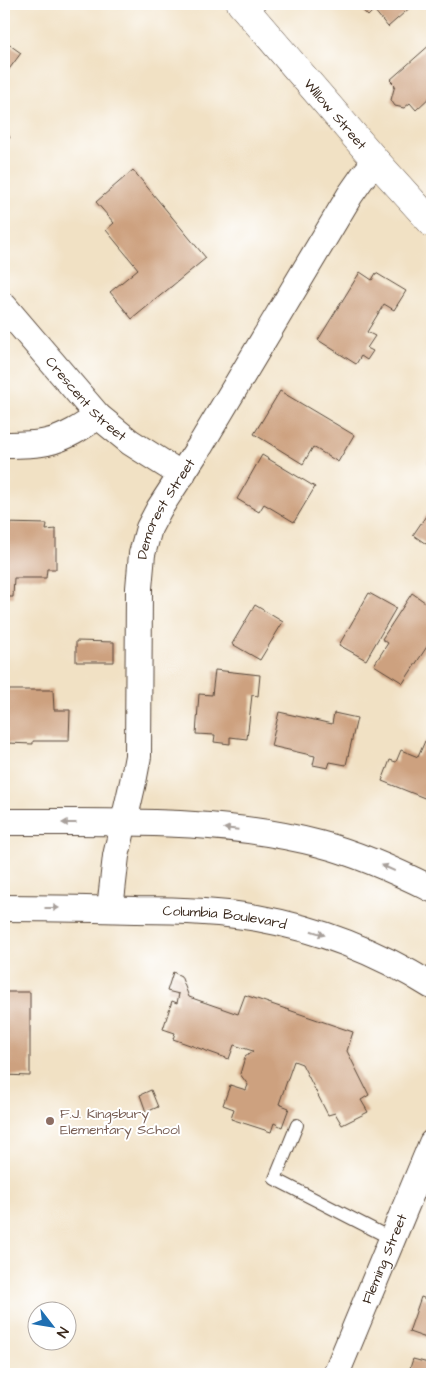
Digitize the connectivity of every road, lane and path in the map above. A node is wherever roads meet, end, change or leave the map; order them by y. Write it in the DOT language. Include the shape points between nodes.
graph roads {
  1 [pos="241,4"];
  2 [pos="376,161"];
  3 [pos="432,223"];
  4 [pos="4,306"];
  5 [pos="98,416"];
  6 [pos="4,445"];
  7 [pos="182,475"];
  8 [pos="4,822"];
  9 [pos="123,823"];
  10 [pos="432,889"];
  11 [pos="4,908"];
  12 [pos="110,909"];
  13 [pos="432,986"];
  14 [pos="297,1125"];
  15 [pos="432,1143"];
  16 [pos="392,1239"];
  17 [pos="336,1374"];
  1 -- 2 [label="street, Willow Street"];
  2 -- 3 [label="street, Willow Street"];
  2 -- 7 [label="street, Demorest Street" via="350,195"];
  4 -- 5 [label="street, Crescent Street"];
  5 -- 6 [label="street" via="56,440"];
  5 -- 7 [label="street, Crescent Street" via="130,442"];
  7 -- 9 [label="street, Demorest Street" via="153,518 142,554 138,756"];
  9 -- 8 [label="street, one-way"];
  10 -- 9 [label="street, one-way" via="367,859 319,844 248,831"];
  9 -- 12 [label="street, Demorest Street"];
  11 -- 12 [label="street, Columbia Boulevard, one-way"];
  12 -- 13 [label="street, Columbia Boulevard, one-way" via="218,913 259,918 364,950"];
  14 -- 16 [label="lane" via="275,1179"];
  15 -- 16 [label="street, Fleming Street"];
  16 -- 17 [label="street, Fleming Street"];
}
